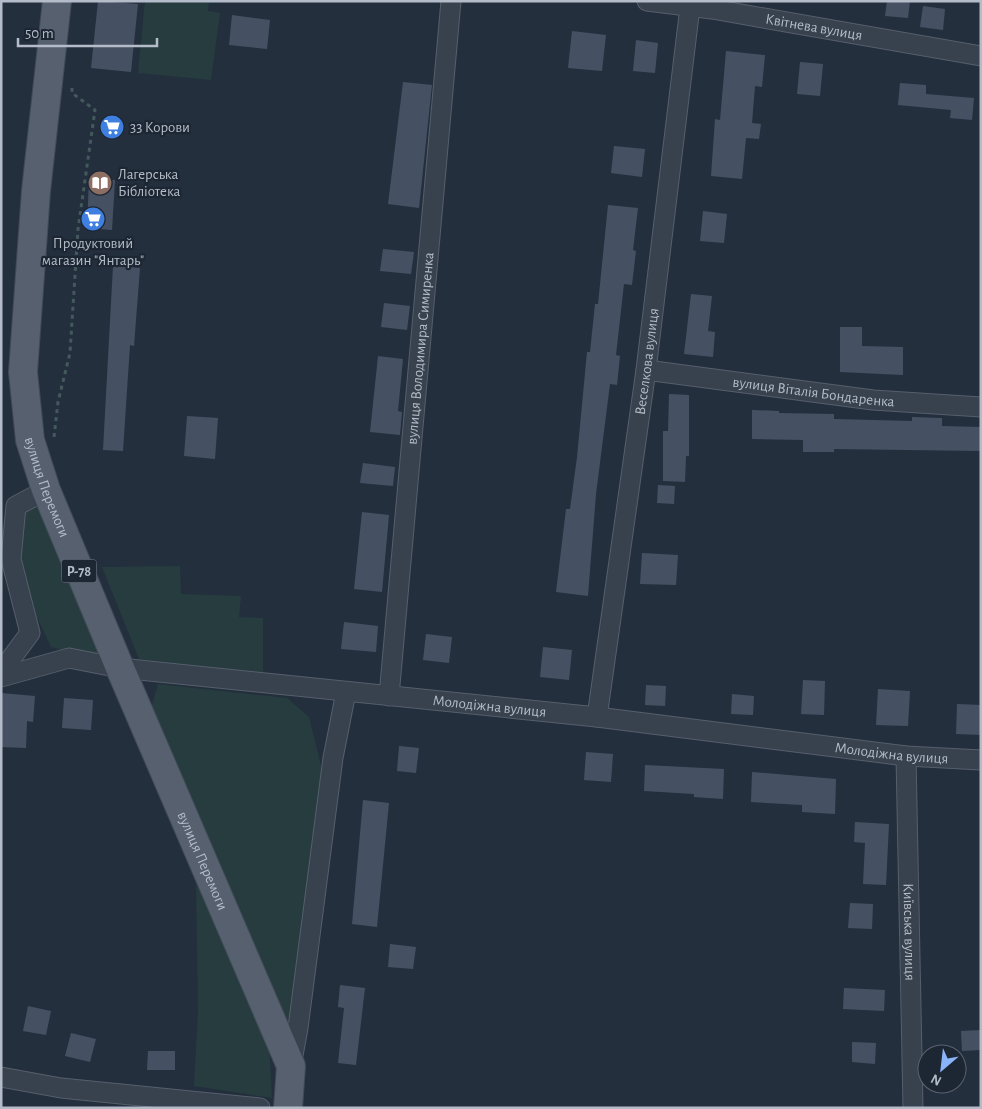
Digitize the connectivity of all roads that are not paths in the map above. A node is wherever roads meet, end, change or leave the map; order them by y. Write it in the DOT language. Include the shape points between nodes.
graph roads {
  1 [pos="56,1"];
  2 [pos="451,1"];
  3 [pos="647,1"];
  4 [pos="712,5"];
  5 [pos="690,6"];
  6 [pos="981,56"];
  7 [pos="646,370"];
  8 [pos="981,406"];
  9 [pos="46,490"];
  10 [pos="120,668"];
  11 [pos="1,672"];
  12 [pos="1,678"];
  13 [pos="346,692"];
  14 [pos="389,696"];
  15 [pos="597,716"];
  16 [pos="906,756"];
  17 [pos="981,760"];
  18 [pos="290,1066"];
  19 [pos="1,1077"];
  20 [pos="260,1108"];
  21 [pos="288,1108"];
  22 [pos="913,1108"];
  1 -- 9 [label="main road, вулиця Перемоги / Р-78" via="36,191 23,372 30,440"];
  2 -- 14 [label="street, вулиця Володимира Симиренка"];
  3 -- 5 [label="street, Квітнева вулиця"];
  4 -- 5 [label="street, Квітнева вулиця"];
  4 -- 6 [label="street, Квітнева вулиця"];
  5 -- 7 [label="street, Веселкова вулиця"];
  7 -- 8 [label="street, вулиця Віталія Бондаренка" via="873,400"];
  7 -- 15 [label="street, Веселкова вулиця"];
  9 -- 10 [label="main road, вулиця Перемоги / Р-78"];
  9 -- 11 [label="street" via="16,506 11,559 30,633"];
  10 -- 12 [label="street, Молодіжна вулиця" via="69,658"];
  10 -- 13 [label="street, Молодіжна вулиця"];
  10 -- 18 [label="main road, вулиця Перемоги / Р-78"];
  13 -- 14 [label="street, Молодіжна вулиця"];
  13 -- 18 [label="street" via="333,758 298,1028"];
  14 -- 15 [label="street, Молодіжна вулиця"];
  15 -- 16 [label="street, Молодіжна вулиця"];
  16 -- 17 [label="street, Молодіжна вулиця"];
  16 -- 22 [label="street, Київська вулиця"];
  18 -- 21 [label="main road, вулиця Перемоги / Р-78"];
  19 -- 20 [label="street" via="61,1088"];
}
